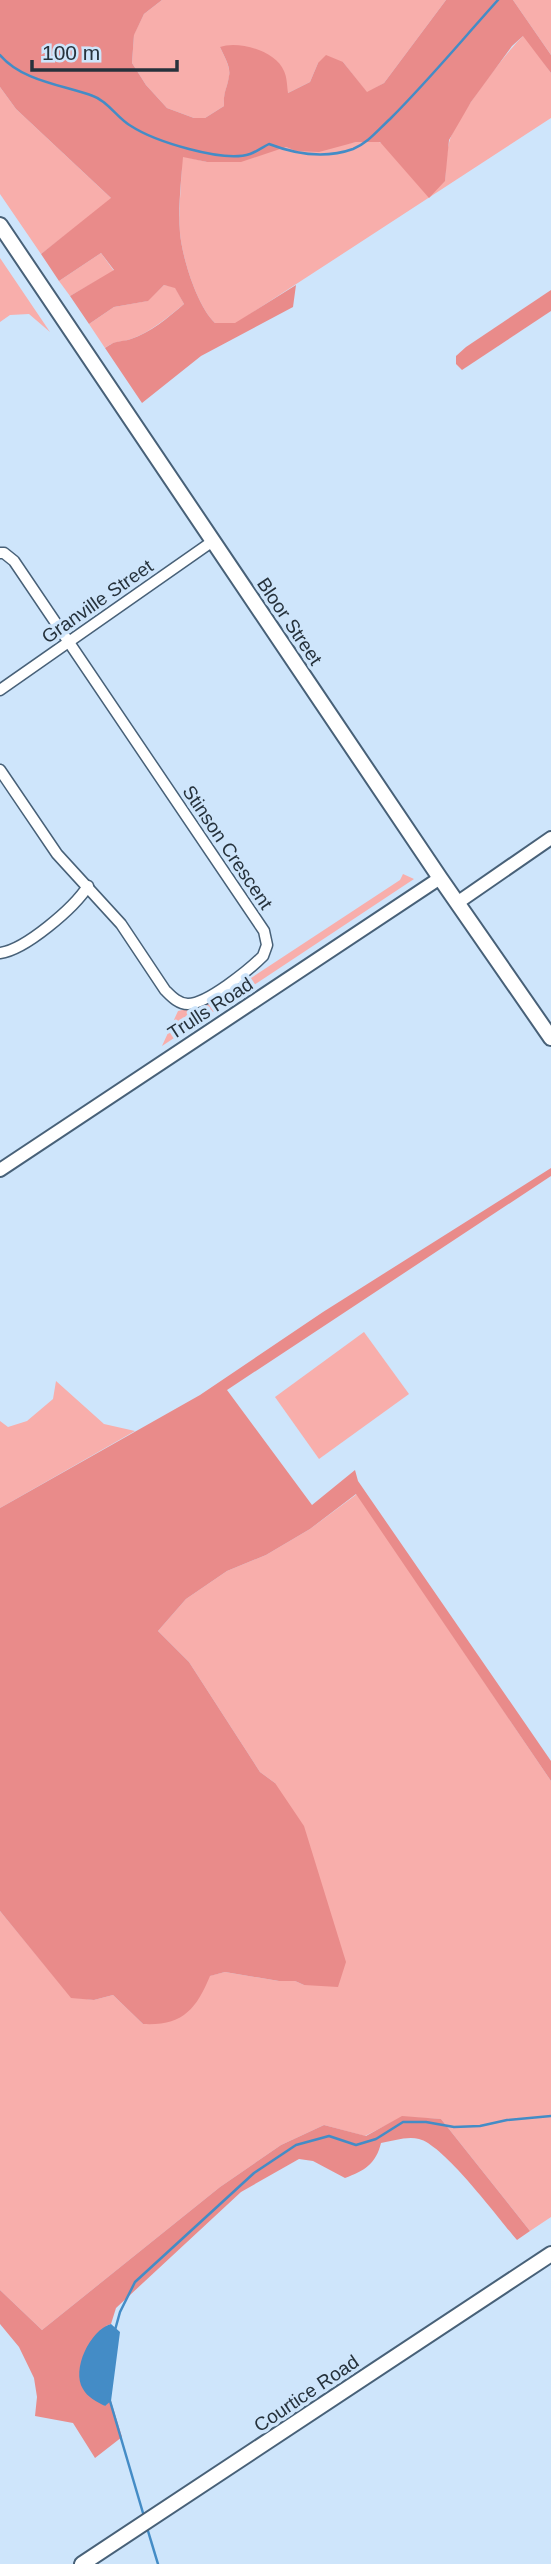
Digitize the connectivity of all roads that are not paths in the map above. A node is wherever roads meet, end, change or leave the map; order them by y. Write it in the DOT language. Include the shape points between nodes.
graph roads {
  1 [pos="0,225"];
  2 [pos="213,541"];
  3 [pos="0,553"];
  4 [pos="69,643"];
  5 [pos="0,690"];
  6 [pos="0,770"];
  7 [pos="551,838"];
  8 [pos="440,878"];
  9 [pos="88,886"];
  10 [pos="457,903"];
  11 [pos="0,953"];
  12 [pos="551,1038"];
  13 [pos="0,1170"];
  14 [pos="551,2254"];
  15 [pos="82,2564"];
  1 -- 2 [label="main road, Bloor Street"];
  2 -- 4 [label="street, Granville Street"];
  2 -- 8 [label="main road, Bloor Street"];
  3 -- 4 [label="street" via="14,561"];
  4 -- 5 [label="street, Granville Street"];
  4 -- 9 [label="street, Stinson Crescent" via="264,931 267,945 263,956 200,1002 176,1000"];
  6 -- 9 [label="street, Stinson Crescent" via="57,854"];
  7 -- 10 [label="street"];
  8 -- 10 [label="main road, Bloor Street"];
  8 -- 13 [label="street, Trulls Road"];
  9 -- 11 [label="street" via="64,914 14,950"];
  10 -- 12 [label="main road, Bloor Street"];
  14 -- 15 [label="main road, Courtice Road"];
}
